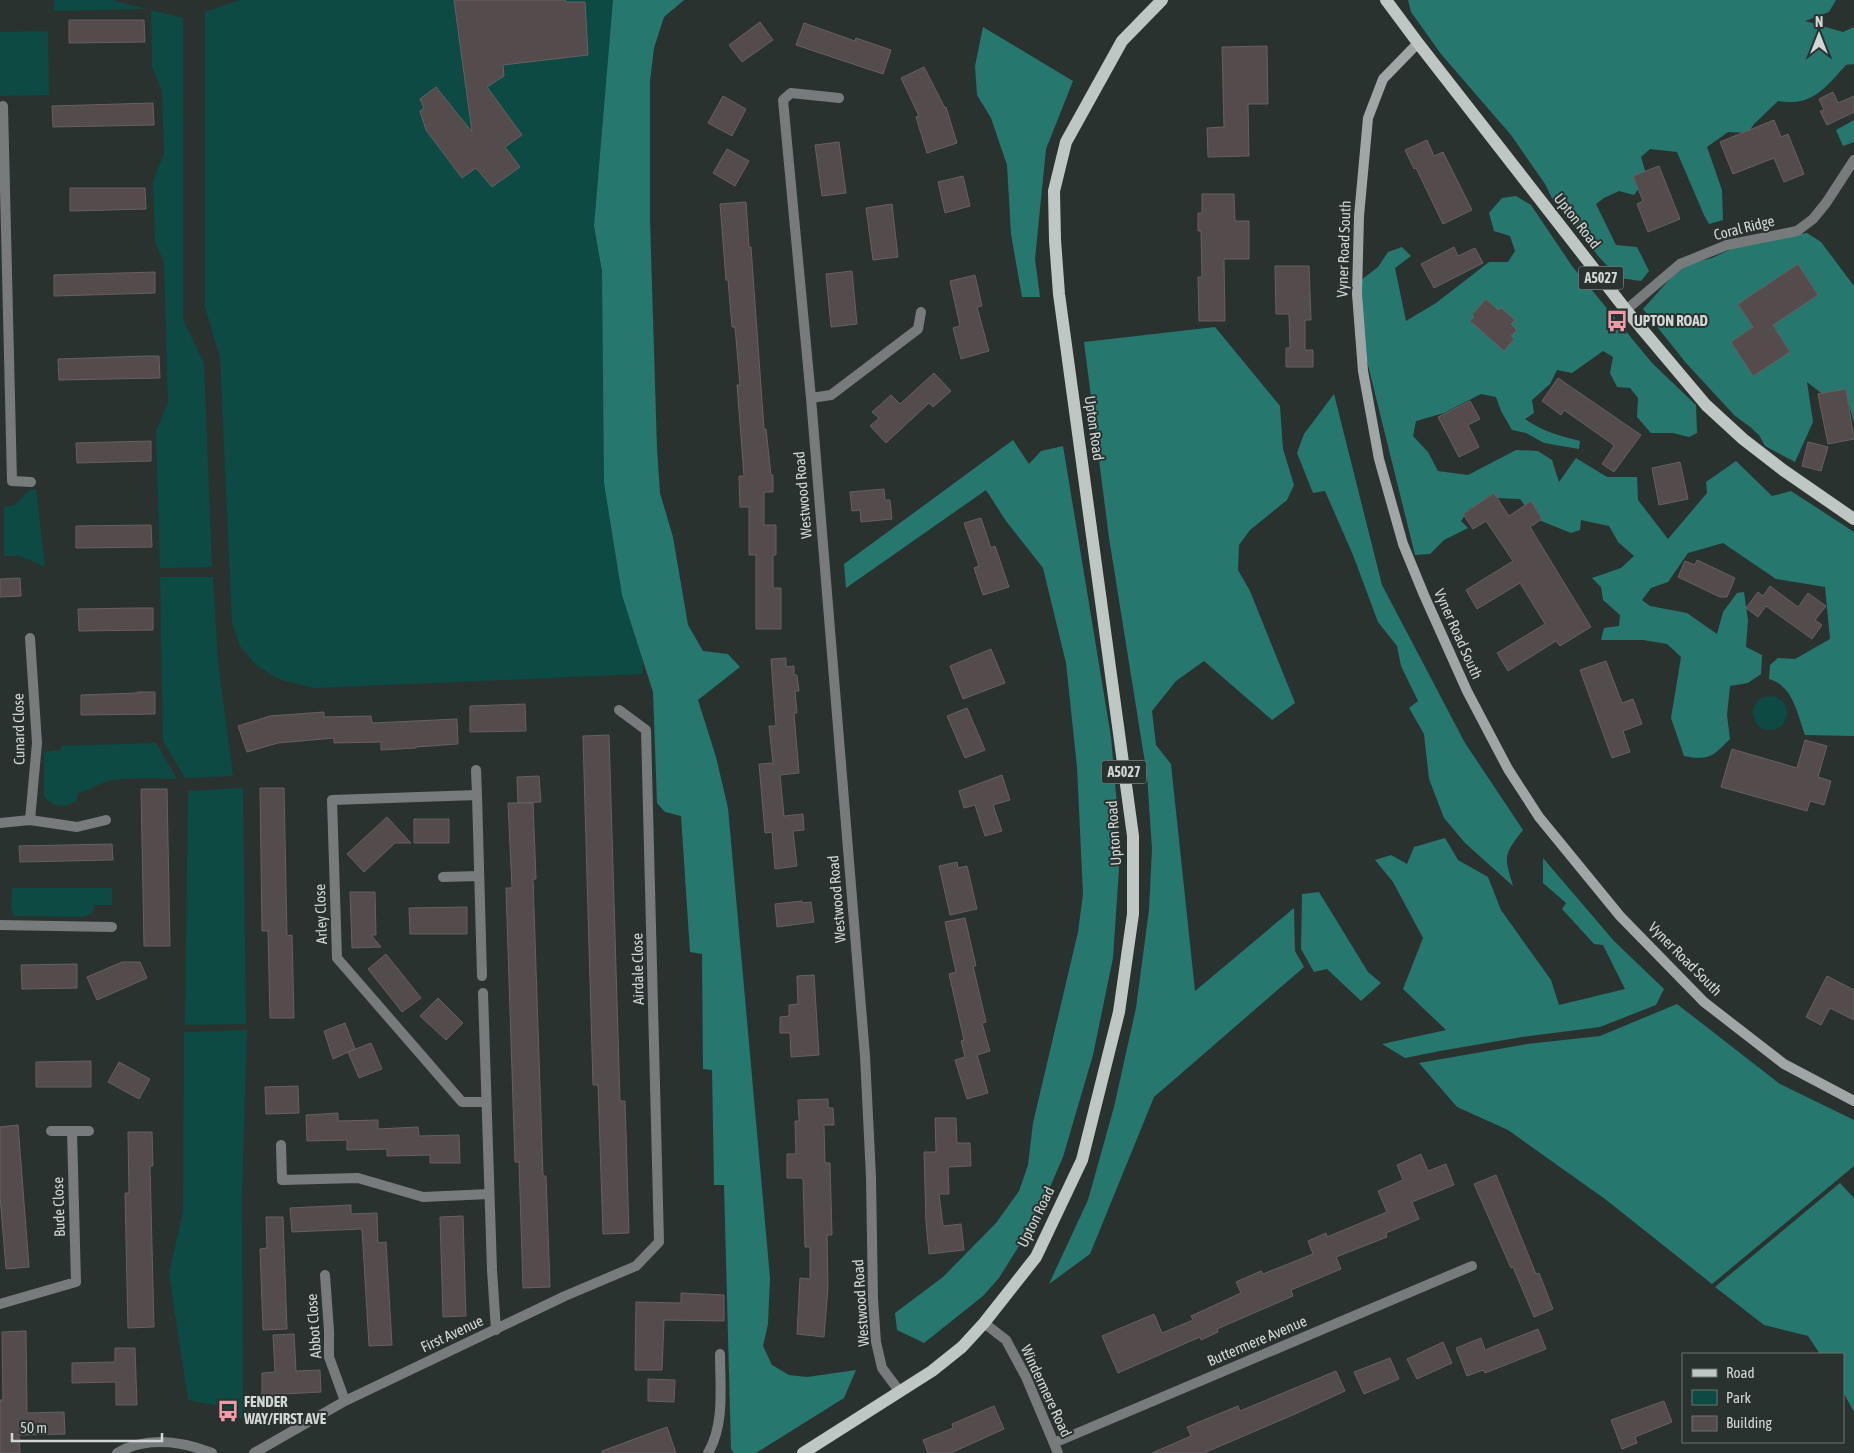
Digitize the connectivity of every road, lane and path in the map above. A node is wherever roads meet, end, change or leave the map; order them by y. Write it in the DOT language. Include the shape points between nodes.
graph roads {
  1 [pos="1162,0"];
  2 [pos="1386,0"];
  3 [pos="1418,43"];
  4 [pos="839,98"];
  5 [pos="3,106"];
  6 [pos="1854,160"];
  7 [pos="3,267"];
  8 [pos="1626,310"];
  9 [pos="921,312"];
  10 [pos="811,398"];
  11 [pos="31,482"];
  12 [pos="1854,519"];
  13 [pos="30,638"];
  14 [pos="619,710"];
  15 [pos="476,770"];
  16 [pos="477,795"];
  17 [pos="30,820"];
  18 [pos="106,820"];
  19 [pos="0,823"];
  20 [pos="479,876"];
  21 [pos="443,877"];
  22 [pos="0,925"];
  23 [pos="112,927"];
  24 [pos="482,976"];
  25 [pos="482,993"];
  26 [pos="1854,1100"];
  27 [pos="485,1102"];
  28 [pos="51,1131"];
  29 [pos="72,1131"];
  30 [pos="89,1131"];
  31 [pos="281,1145"];
  32 [pos="489,1194"];
  33 [pos="659,1242"];
  34 [pos="1472,1266"];
  35 [pos="325,1275"];
  36 [pos="0,1304"];
  37 [pos="984,1324"];
  38 [pos="496,1330"];
  39 [pos="720,1354"];
  40 [pos="900,1392"];
  41 [pos="345,1401"];
  42 [pos="1056,1448"];
  43 [pos="117,1453"];
  44 [pos="212,1453"];
  45 [pos="254,1453"];
  46 [pos="708,1453"];
  47 [pos="803,1453"];
  1 -- 37 [label="main road, Upton Road / A5027" via="1122,40 1088,99 1066,142 1054,191 1058,294 1133,836 1133,914 1119,1012 1082,1160 1036,1257"];
  2 -- 3 [label="main road, Upton Road / A5027"];
  3 -- 8 [label="main road, Upton Road / A5027"];
  3 -- 26 [label="street, Vyner Road South" via="1383,79 1368,118 1359,216 1357,294 1363,370 1379,459 1403,544 1424,595 1508,769 1538,817 1620,916 1704,1002 1784,1064"];
  4 -- 10 [label="street, Westwood Road" via="791,93 783,100"];
  5 -- 7 [label="street"];
  6 -- 8 [label="street, Coral Ridge" via="1814,219 1798,231 1727,245 1680,264"];
  7 -- 11 [label="street" via="12,481"];
  8 -- 12 [label="main road, Upton Road / A5027" via="1712,411 1783,470"];
  9 -- 10 [label="street" via="918,329 830,395"];
  10 -- 40 [label="street, Westwood Road" via="865,1056 876,1342 882,1368"];
  13 -- 17 [label="street, Cunard Close" via="37,743"];
  14 -- 33 [label="street, Airdale Close" via="646,730"];
  15 -- 16 [label="street"];
  16 -- 20 [label="street"];
  16 -- 27 [label="street, Arley Close" via="332,800 337,958 462,1102"];
  17 -- 18 [label="street" via="77,827"];
  17 -- 19 [label="street"];
  20 -- 21 [label="street"];
  20 -- 24 [label="street"];
  22 -- 23 [label="street"];
  25 -- 27 [label="street"];
  27 -- 32 [label="street"];
  28 -- 29 [label="street"];
  29 -- 30 [label="street"];
  29 -- 36 [label="street, Bude Close" via="76,1282"];
  31 -- 32 [label="street" via="282,1180 358,1178 423,1197"];
  32 -- 38 [label="street"];
  33 -- 38 [label="street, First Avenue" via="636,1266"];
  34 -- 42 [label="street, Buttermere Avenue"];
  35 -- 41 [label="street, Abbot Close" via="329,1356"];
  37 -- 40 [label="main road, Upton Road / A5027" via="932,1371"];
  37 -- 42 [label="street, Windermere Road" via="1006,1340 1026,1377"];
  38 -- 41 [label="street, First Avenue"];
  39 -- 46 [label="street" via="721,1408 714,1442"];
  40 -- 47 [label="main road, Upton Road / A5027"];
  41 -- 45 [label="street, First Avenue"];
  43 -- 44 [label="street" via="130,1446 174,1442"];
}
